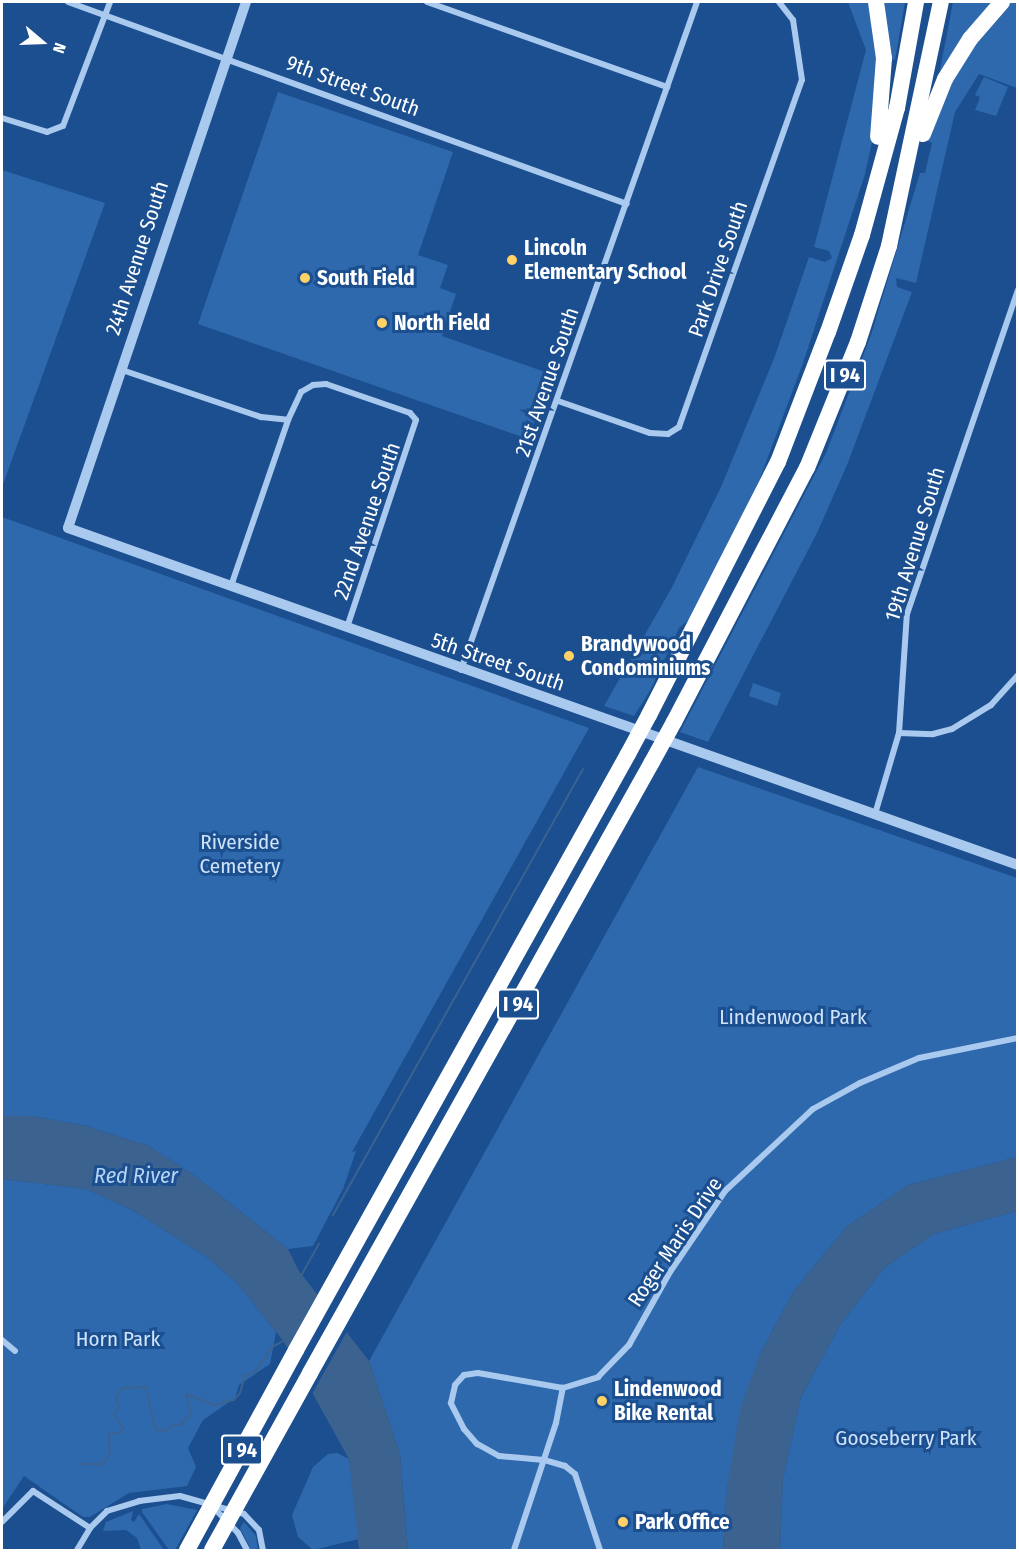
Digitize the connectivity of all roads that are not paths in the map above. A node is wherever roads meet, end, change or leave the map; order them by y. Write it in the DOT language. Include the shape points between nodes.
graph roads {
  1 [pos="68,2"];
  2 [pos="110,2"];
  3 [pos="246,2"];
  4 [pos="427,2"];
  5 [pos="697,2"];
  6 [pos="779,2"];
  7 [pos="876,2"];
  8 [pos="916,2"];
  9 [pos="941,2"];
  10 [pos="1002,2"];
  11 [pos="105,15"];
  12 [pos="225,58"];
  13 [pos="667,87"];
  14 [pos="2,118"];
  15 [pos="904,183"];
  16 [pos="627,204"];
  17 [pos="850,271"];
  18 [pos="1017,290"];
  19 [pos="122,370"];
  20 [pos="558,401"];
  21 [pos="288,420"];
  22 [pos="68,528"];
  23 [pos="231,587"];
  24 [pos="347,628"];
  25 [pos="461,670"];
  26 [pos="1017,675"];
  27 [pos="899,733"];
  28 [pos="875,814"];
  29 [pos="1017,865"];
  30 [pos="1017,1038"];
  31 [pos="2,1340"];
  32 [pos="15,1351"];
  33 [pos="563,1388"];
  34 [pos="544,1460"];
  35 [pos="208,1503"];
  36 [pos="2,1522"];
  37 [pos="90,1528"];
  38 [pos="77,1551"];
  39 [pos="187,1551"];
  40 [pos="212,1551"];
  41 [pos="247,1551"];
  42 [pos="263,1551"];
  43 [pos="514,1551"];
  44 [pos="600,1551"];
  1 -- 11 [label="street, 9th Street South"];
  2 -- 11 [label="street"];
  3 -- 12 [label="street, 24th Avenue South"];
  4 -- 13 [label="street"];
  5 -- 13 [label="street, 21st Avenue South"];
  6 -- 20 [label="street, Park Drive South" via="793,20 802,80 679,427 668,434 650,433"];
  7 -- 17 [label="highway" via="884,58 882,117"];
  8 -- 17 [label="highway, I 94" via="897,108"];
  9 -- 15 [label="highway, I 94"];
  10 -- 15 [label="highway" via="970,39 945,79"];
  11 -- 12 [label="street, 9th Street South"];
  11 -- 14 [label="street" via="63,126 46,132"];
  12 -- 16 [label="street, 9th Street South"];
  12 -- 19 [label="street, 24th Avenue South"];
  13 -- 16 [label="street, 21st Avenue South"];
  15 -- 40 [label="highway, I 94, bridge" via="889,246 858,342 807,468 674,722"];
  16 -- 20 [label="street, 21st Avenue South"];
  17 -- 39 [label="highway, I 94, bridge" via="778,462 649,716"];
  18 -- 27 [label="street, 19th Avenue South" via="907,614"];
  19 -- 21 [label="street" via="261,417"];
  19 -- 22 [label="street, 24th Avenue South"];
  20 -- 25 [label="street, 21st Avenue South"];
  21 -- 23 [label="street"];
  21 -- 24 [label="street, 22nd Avenue South" via="302,392 313,385 326,384 410,413 416,423"];
  22 -- 23 [label="street, 5th Street South"];
  23 -- 24 [label="street, 5th Street South"];
  24 -- 25 [label="street, 5th Street South"];
  25 -- 28 [label="street, 5th Street South"];
  26 -- 27 [label="street" via="991,705 952,729 933,734"];
  27 -- 28 [label="street, 19th Avenue South"];
  28 -- 29 [label="street, 5th Street South"];
  30 -- 33 [label="street, Roger Maris Drive" via="919,1058 860,1083 813,1109 725,1191 670,1272 629,1345 607,1371 585,1383"];
  31 -- 32 [label="street"];
  33 -- 34 [label="street"];
  33 -- 34 [label="street, Roger Maris Drive" via="495,1373 471,1374 455,1385 451,1402 464,1430 477,1444 499,1456"];
  34 -- 43 [label="street"];
  34 -- 44 [label="street" via="575,1474"];
  35 -- 37 [label="street" via="180,1496 139,1502 107,1511"];
  35 -- 41 [label="street" via="238,1533"];
  35 -- 42 [label="street" via="229,1508 253,1521"];
  36 -- 37 [label="street" via="33,1491"];
  37 -- 38 [label="street"];
}
